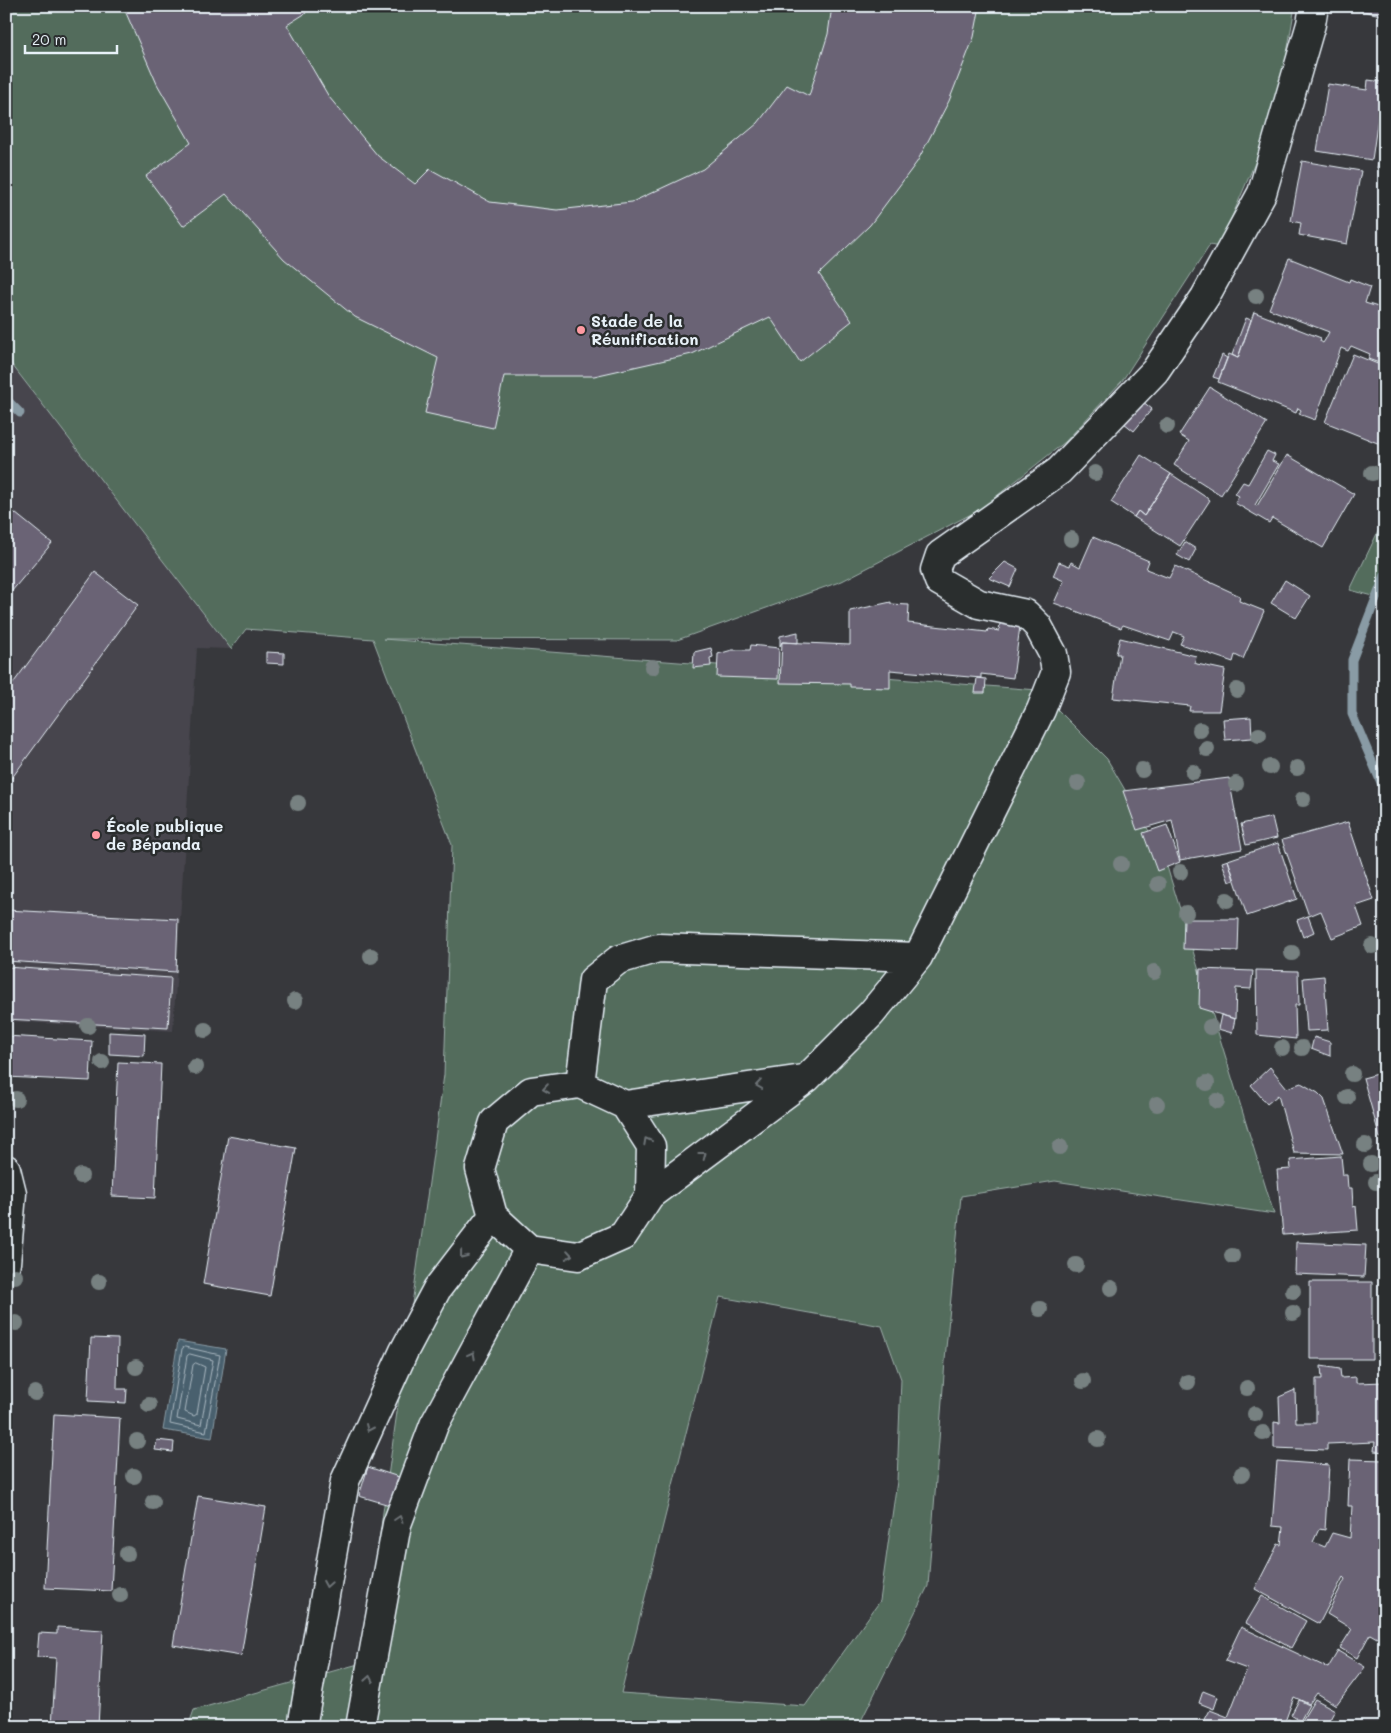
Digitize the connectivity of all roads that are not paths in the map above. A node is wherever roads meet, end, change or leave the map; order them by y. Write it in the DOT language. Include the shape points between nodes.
graph roads {
  1 [pos="1314,6"];
  2 [pos="918,957"];
  3 [pos="807,1078"];
  4 [pos="580,1084"];
  5 [pos="625,1105"];
  6 [pos="6,1169"];
  7 [pos="650,1195"];
  8 [pos="493,1216"];
  9 [pos="529,1248"];
  10 [pos="6,1263"];
  11 [pos="302,1727"];
  12 [pos="360,1727"];
  1 -- 2 [label="lane" via="1262,193 1205,297 1155,371 1058,471 940,555 935,570 939,581 979,604 1026,614 1038,626 1054,654 1056,672 1041,710"];
  2 -- 3 [label="lane" via="871,1014"];
  2 -- 4 [label="lane" via="658,948 618,960 593,980"];
  3 -- 5 [label="lane, one-way"];
  7 -- 3 [label="lane, one-way"];
  4 -- 5 [label="lane"];
  4 -- 8 [label="lane, one-way" via="532,1091 494,1122 480,1169"];
  7 -- 5 [label="lane, one-way" via="651,1146"];
  6 -- 10 [label="lane" via="12,1192"];
  9 -- 7 [label="lane, one-way" via="578,1256 623,1236"];
  8 -- 9 [label="lane"];
  8 -- 11 [label="lane, one-way" via="437,1289 404,1351 345,1481"];
  12 -- 9 [label="lane, one-way" via="397,1524 434,1425"];
}
